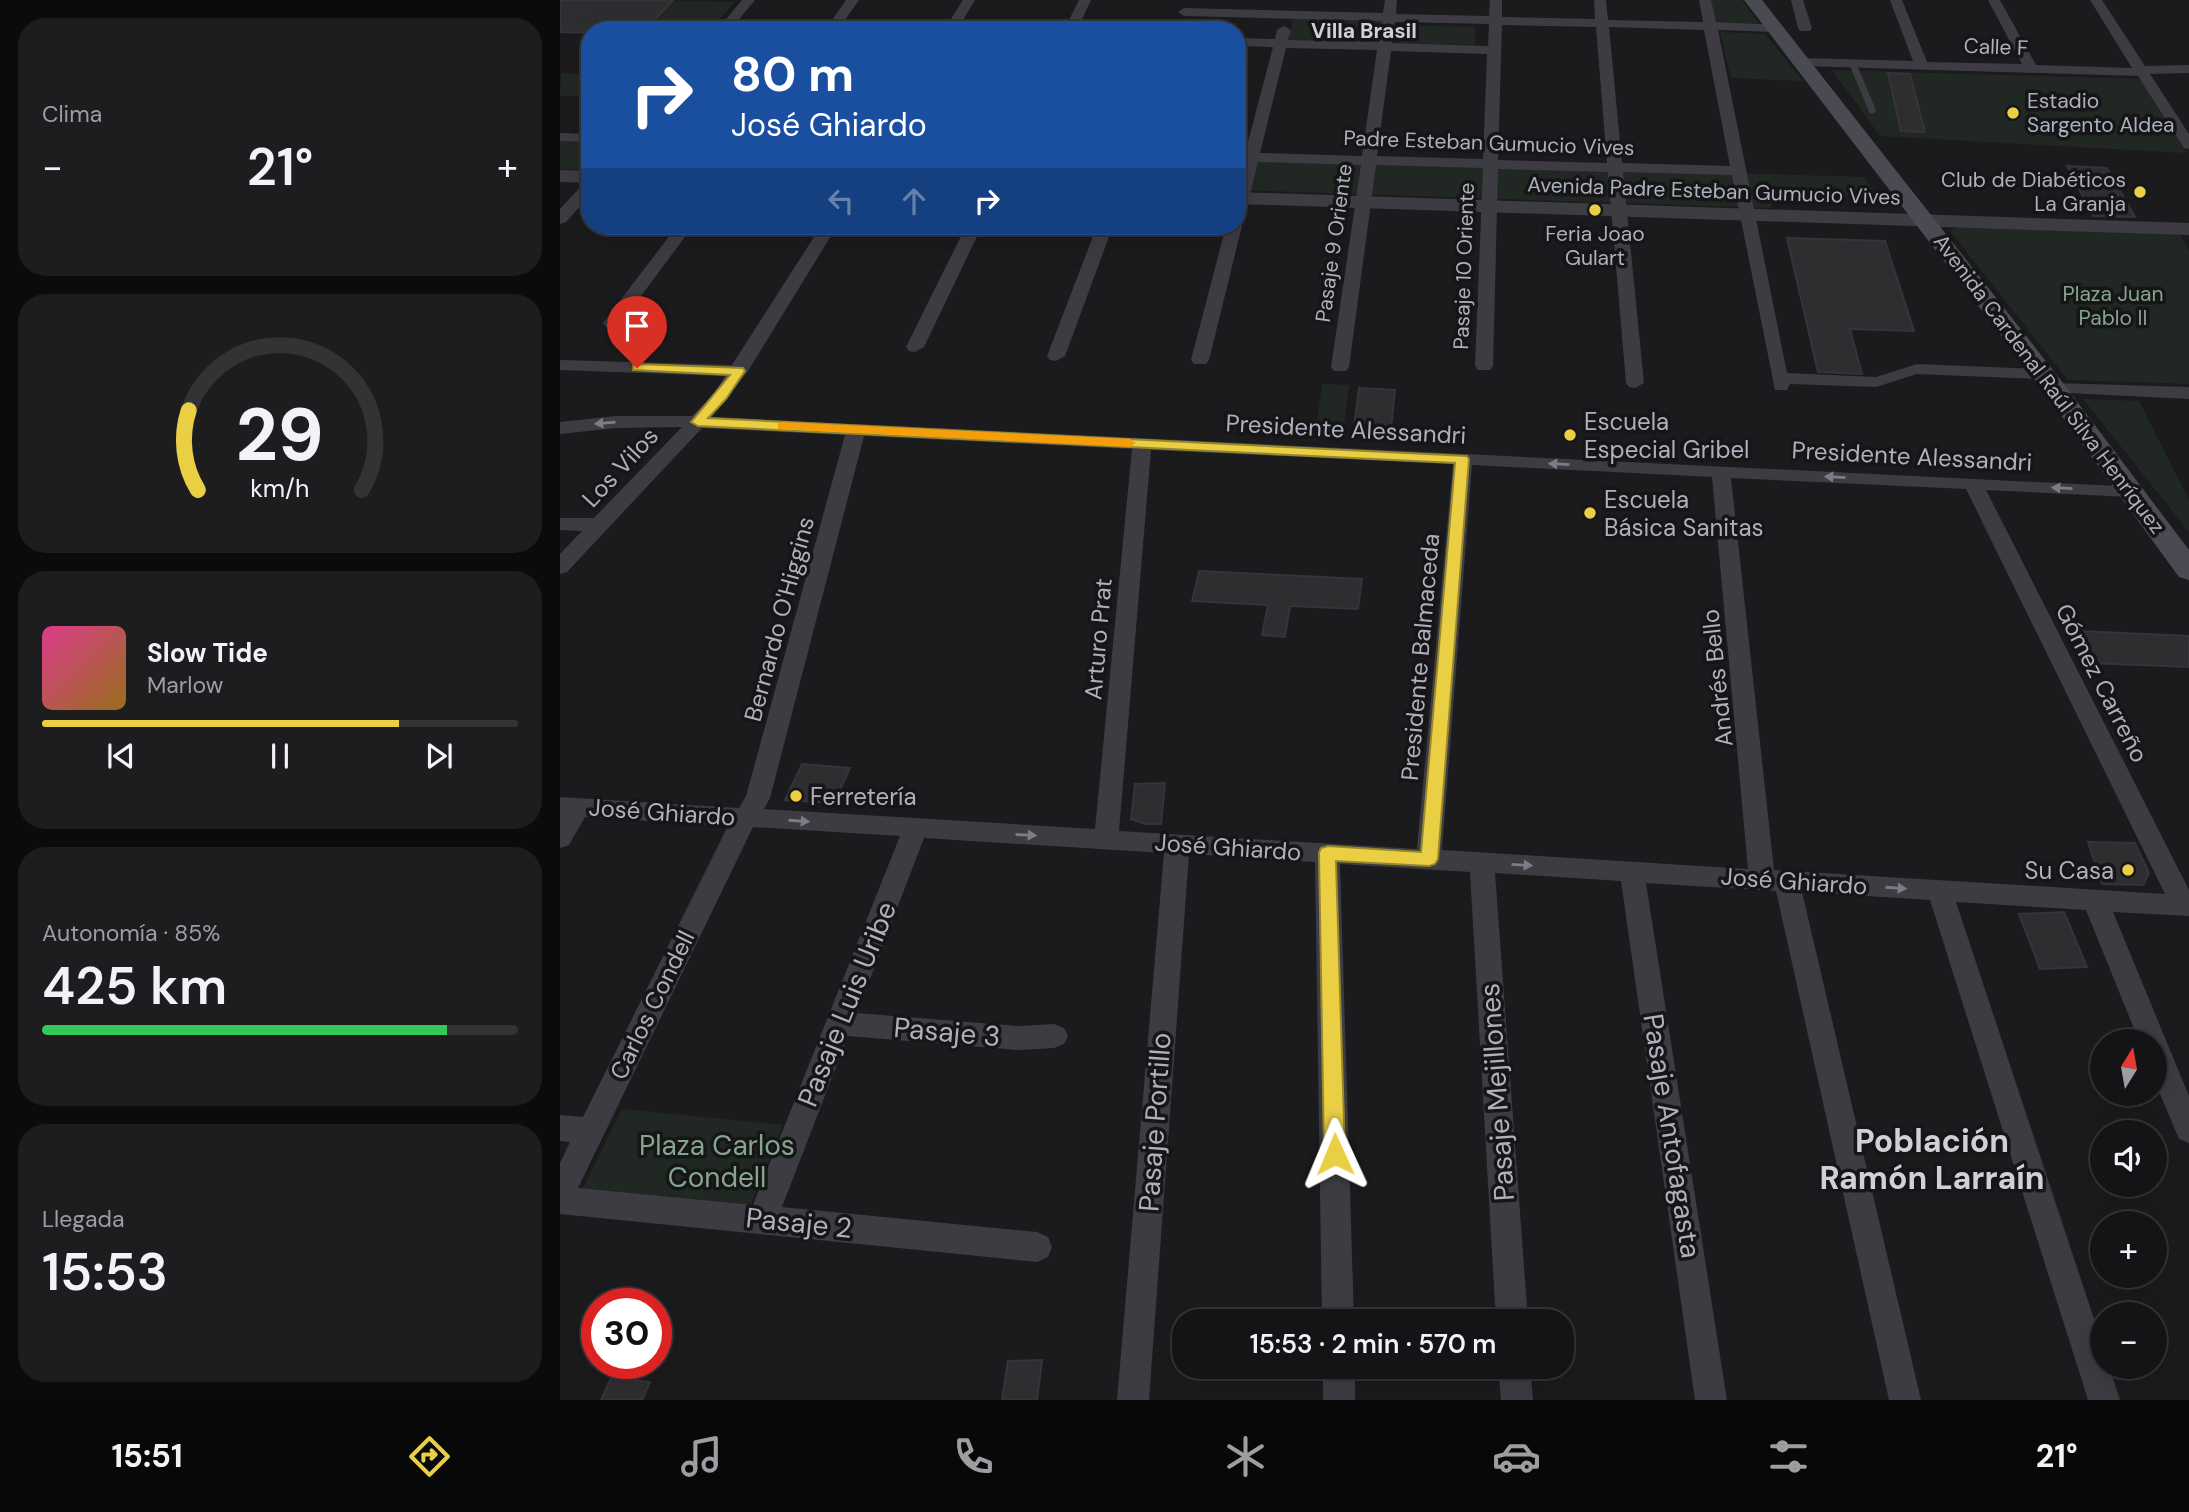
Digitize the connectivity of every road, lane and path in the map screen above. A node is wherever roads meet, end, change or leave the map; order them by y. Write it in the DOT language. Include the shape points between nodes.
graph roads {
  1 [pos="749,0"];
  2 [pos="853,0"];
  3 [pos="969,0"];
  4 [pos="1085,0"];
  5 [pos="1391,0"];
  6 [pos="1496,0"];
  7 [pos="1600,0"];
  8 [pos="1705,0"];
  9 [pos="1753,0"];
  10 [pos="1797,0"];
  11 [pos="1896,0"];
  12 [pos="1994,0"];
  13 [pos="2096,0"];
  14 [pos="1290,7"];
  15 [pos="1184,11"];
  16 [pos="1389,17"];
  17 [pos="1495,20"];
  18 [pos="731,21"];
  19 [pos="838,21"];
  20 [pos="956,21"];
  21 [pos="1074,21"];
  22 [pos="1602,23"];
  23 [pos="1710,26"];
  24 [pos="1775,28"];
  25 [pos="1805,28"];
  26 [pos="1246,42"];
  27 [pos="1281,44"];
  28 [pos="1385,47"];
  29 [pos="1494,50"];
  30 [pos="1802,62"];
  31 [pos="1853,64"];
  32 [pos="1922,66"];
  33 [pos="2031,69"];
  34 [pos="2189,69"];
  35 [pos="2142,72"];
  36 [pos="1872,110"];
  37 [pos="560,137"];
  38 [pos="581,138"];
  39 [pos="2189,145"];
  40 [pos="1246,154"];
  41 [pos="1246,157"];
  42 [pos="1368,161"];
  43 [pos="1491,164"];
  44 [pos="1615,167"];
  45 [pos="1740,171"];
  46 [pos="560,176"];
  47 [pos="581,177"];
  48 [pos="581,194"];
  49 [pos="1362,202"];
  50 [pos="1246,204"];
  51 [pos="1489,207"];
  52 [pos="1619,211"];
  53 [pos="1748,215"];
  54 [pos="560,219"];
  55 [pos="1925,221"];
  56 [pos="2188,232"];
  57 [pos="678,235"];
  58 [pos="824,235"];
  59 [pos="970,235"];
  60 [pos="1102,235"];
  61 [pos="1232,235"];
  62 [pos="612,323"];
  63 [pos="915,347"];
  64 [pos="1056,356"];
  65 [pos="1200,360"];
  66 [pos="560,365"];
  67 [pos="1484,366"];
  68 [pos="1340,367"];
  69 [pos="739,371"];
  70 [pos="2049,381"];
  71 [pos="1635,383"];
  72 [pos="2189,393"];
  73 [pos="698,422"];
  74 [pos="560,428"];
  75 [pos="856,430"];
  76 [pos="1142,444"];
  77 [pos="1462,459"];
  78 [pos="1721,471"];
  79 [pos="1973,484"];
  80 [pos="2130,491"];
  81 [pos="560,524"];
  82 [pos="598,525"];
  83 [pos="560,567"];
  84 [pos="2189,570"];
  85 [pos="569,807"];
  86 [pos="746,818"];
  87 [pos="916,828"];
  88 [pos="560,838"];
  89 [pos="1106,839"];
  90 [pos="1177,844"];
  91 [pos="1328,853"];
  92 [pos="1429,859"];
  93 [pos="1482,863"];
  94 [pos="1632,872"];
  95 [pos="1774,880"];
  96 [pos="1940,891"];
  97 [pos="2095,900"];
  98 [pos="2187,906"];
  99 [pos="839,1023"];
  100 [pos="2147,1029"];
  101 [pos="1054,1036"];
  102 [pos="2167,1077"];
  103 [pos="560,1128"];
  104 [pos="2189,1130"];
  105 [pos="590,1131"];
  106 [pos="560,1194"];
  107 [pos="560,1200"];
  108 [pos="762,1219"];
  109 [pos="1037,1247"];
  110 [pos="1338,1309"];
  111 [pos="1510,1309"];
  112 [pos="1339,1379"];
  113 [pos="1515,1379"];
  114 [pos="1133,1400"];
  115 [pos="1339,1400"];
  116 [pos="1517,1400"];
  117 [pos="1711,1400"];
  118 [pos="1905,1400"];
  119 [pos="2104,1400"];
  1 -- 18 [label="street"];
  2 -- 19 [label="street"];
  3 -- 20 [label="street"];
  4 -- 21 [label="street"];
  5 -- 16 [label="street, Pasaje 9 Oriente"];
  6 -- 17 [label="street, Pasaje 10 Oriente"];
  7 -- 22 [label="street"];
  8 -- 23 [label="street"];
  9 -- 24 [label="main road, Avenida Cardenal Raúl Silva Henríquez"];
  10 -- 25 [label="street"];
  11 -- 32 [label="street"];
  12 -- 33 [label="street"];
  13 -- 35 [label="street"];
  14 -- 15 [label="street"];
  14 -- 16 [label="street"];
  14 -- 27 [label="street"];
  16 -- 17 [label="street"];
  16 -- 28 [label="street, Pasaje 9 Oriente"];
  17 -- 22 [label="street"];
  17 -- 29 [label="street, Pasaje 10 Oriente"];
  22 -- 23 [label="street"];
  22 -- 44 [label="street"];
  23 -- 24 [label="street"];
  23 -- 45 [label="street"];
  24 -- 30 [label="main road, Avenida Cardenal Raúl Silva Henríquez"];
  26 -- 27 [label="street"];
  27 -- 28 [label="street"];
  27 -- 40 [label="street"];
  28 -- 29 [label="street"];
  28 -- 42 [label="street, Pasaje 9 Oriente"];
  29 -- 43 [label="street, Pasaje 10 Oriente"];
  30 -- 31 [label="street, Calle F"];
  30 -- 55 [label="main road, Avenida Cardenal Raúl Silva Henríquez"];
  31 -- 32 [label="street, Calle F"];
  31 -- 36 [label="lane"];
  32 -- 33 [label="street, Calle F"];
  33 -- 35 [label="street, Calle F"];
  34 -- 35 [label="street, Calle F"];
  35 -- 39 [label="street"];
  37 -- 38 [label="street"];
  41 -- 42 [label="street, Padre Esteban Gumucio Vives"];
  42 -- 43 [label="street, Padre Esteban Gumucio Vives"];
  42 -- 49 [label="street, Pasaje 9 Oriente"];
  43 -- 44 [label="street, Padre Esteban Gumucio Vives"];
  43 -- 51 [label="street, Pasaje 10 Oriente"];
  44 -- 45 [label="street, Padre Esteban Gumucio Vives"];
  44 -- 52 [label="street"];
  45 -- 53 [label="street"];
  46 -- 47 [label="street"];
  48 -- 54 [label="street"];
  49 -- 50 [label="street, Avenida Padre Esteban Gumucio Vives"];
  49 -- 51 [label="street, Avenida Padre Esteban Gumucio Vives"];
  49 -- 68 [label="street, Pasaje 9 Oriente"];
  51 -- 52 [label="street, Avenida Padre Esteban Gumucio Vives"];
  51 -- 67 [label="street, Pasaje 10 Oriente"];
  52 -- 53 [label="street, Avenida Padre Esteban Gumucio Vives"];
  52 -- 71 [label="street"];
  53 -- 55 [label="street, Avenida Padre Esteban Gumucio Vives"];
  53 -- 70 [label="street" via="1781,382 1876,382 1917,369"];
  55 -- 56 [label="street, Avenida Padre Esteban Gumucio Vives"];
  55 -- 70 [label="main road, Avenida Cardenal Raúl Silva Henríquez"];
  57 -- 62 [label="street"];
  58 -- 69 [label="street, Los Vilos"];
  59 -- 63 [label="street"];
  60 -- 64 [label="street"];
  61 -- 65 [label="street"];
  66 -- 69 [label="street"];
  69 -- 73 [label="street, Los Vilos"];
  70 -- 72 [label="street"];
  70 -- 80 [label="main road, Avenida Cardenal Raúl Silva Henríquez"];
  73 -- 74 [label="street, Presidente Alessandri, one-way" via="616,422"];
  73 -- 75 [label="street, Presidente Alessandri"];
  73 -- 82 [label="street, Los Vilos"];
  75 -- 76 [label="street, Presidente Alessandri"];
  75 -- 86 [label="street, Bernardo O'Higgins" via="762,787"];
  76 -- 77 [label="street, Presidente Alessandri"];
  76 -- 89 [label="street, Arturo Prat"];
  78 -- 77 [label="street, Presidente Alessandri, one-way"];
  77 -- 92 [label="street, Presidente Balmaceda"];
  79 -- 78 [label="street, Presidente Alessandri, one-way"];
  78 -- 95 [label="street, Andrés Bello"];
  80 -- 79 [label="street, Presidente Alessandri, one-way"];
  79 -- 98 [label="street, Gómez Carreño"];
  80 -- 84 [label="main road, Avenida Cardenal Raúl Silva Henríquez"];
  81 -- 82 [label="street"];
  82 -- 83 [label="street, Los Vilos"];
  85 -- 86 [label="street, José Ghiardo"];
  85 -- 88 [label="street"];
  86 -- 87 [label="street, José Ghiardo, one-way"];
  86 -- 105 [label="street, Carlos Condell"];
  87 -- 89 [label="street, José Ghiardo, one-way"];
  87 -- 99 [label="street, Pasaje Luis Uribe"];
  89 -- 90 [label="street, José Ghiardo"];
  90 -- 91 [label="street, José Ghiardo"];
  90 -- 114 [label="street, Pasaje Portillo"];
  91 -- 92 [label="street, José Ghiardo"];
  91 -- 110 [label="street"];
  92 -- 93 [label="street, José Ghiardo"];
  93 -- 94 [label="street, José Ghiardo, one-way"];
  93 -- 111 [label="street, Pasaje Mejillones"];
  94 -- 95 [label="street, José Ghiardo"];
  94 -- 117 [label="street, Pasaje Antofagasta"];
  95 -- 96 [label="street, José Ghiardo, one-way"];
  95 -- 118 [label="street, Andrés Bello"];
  96 -- 97 [label="street, José Ghiardo"];
  96 -- 119 [label="street"];
  97 -- 98 [label="street, José Ghiardo"];
  97 -- 100 [label="street"];
  99 -- 101 [label="street, Pasaje 3" via="1018,1038"];
  99 -- 108 [label="street, Pasaje Luis Uribe"];
  102 -- 104 [label="street"];
  103 -- 105 [label="street"];
  105 -- 106 [label="street, Carlos Condell"];
  107 -- 108 [label="street, Pasaje 2"];
  108 -- 109 [label="street, Pasaje 2"];
  112 -- 115 [label="street"];
  113 -- 116 [label="street"];
}
